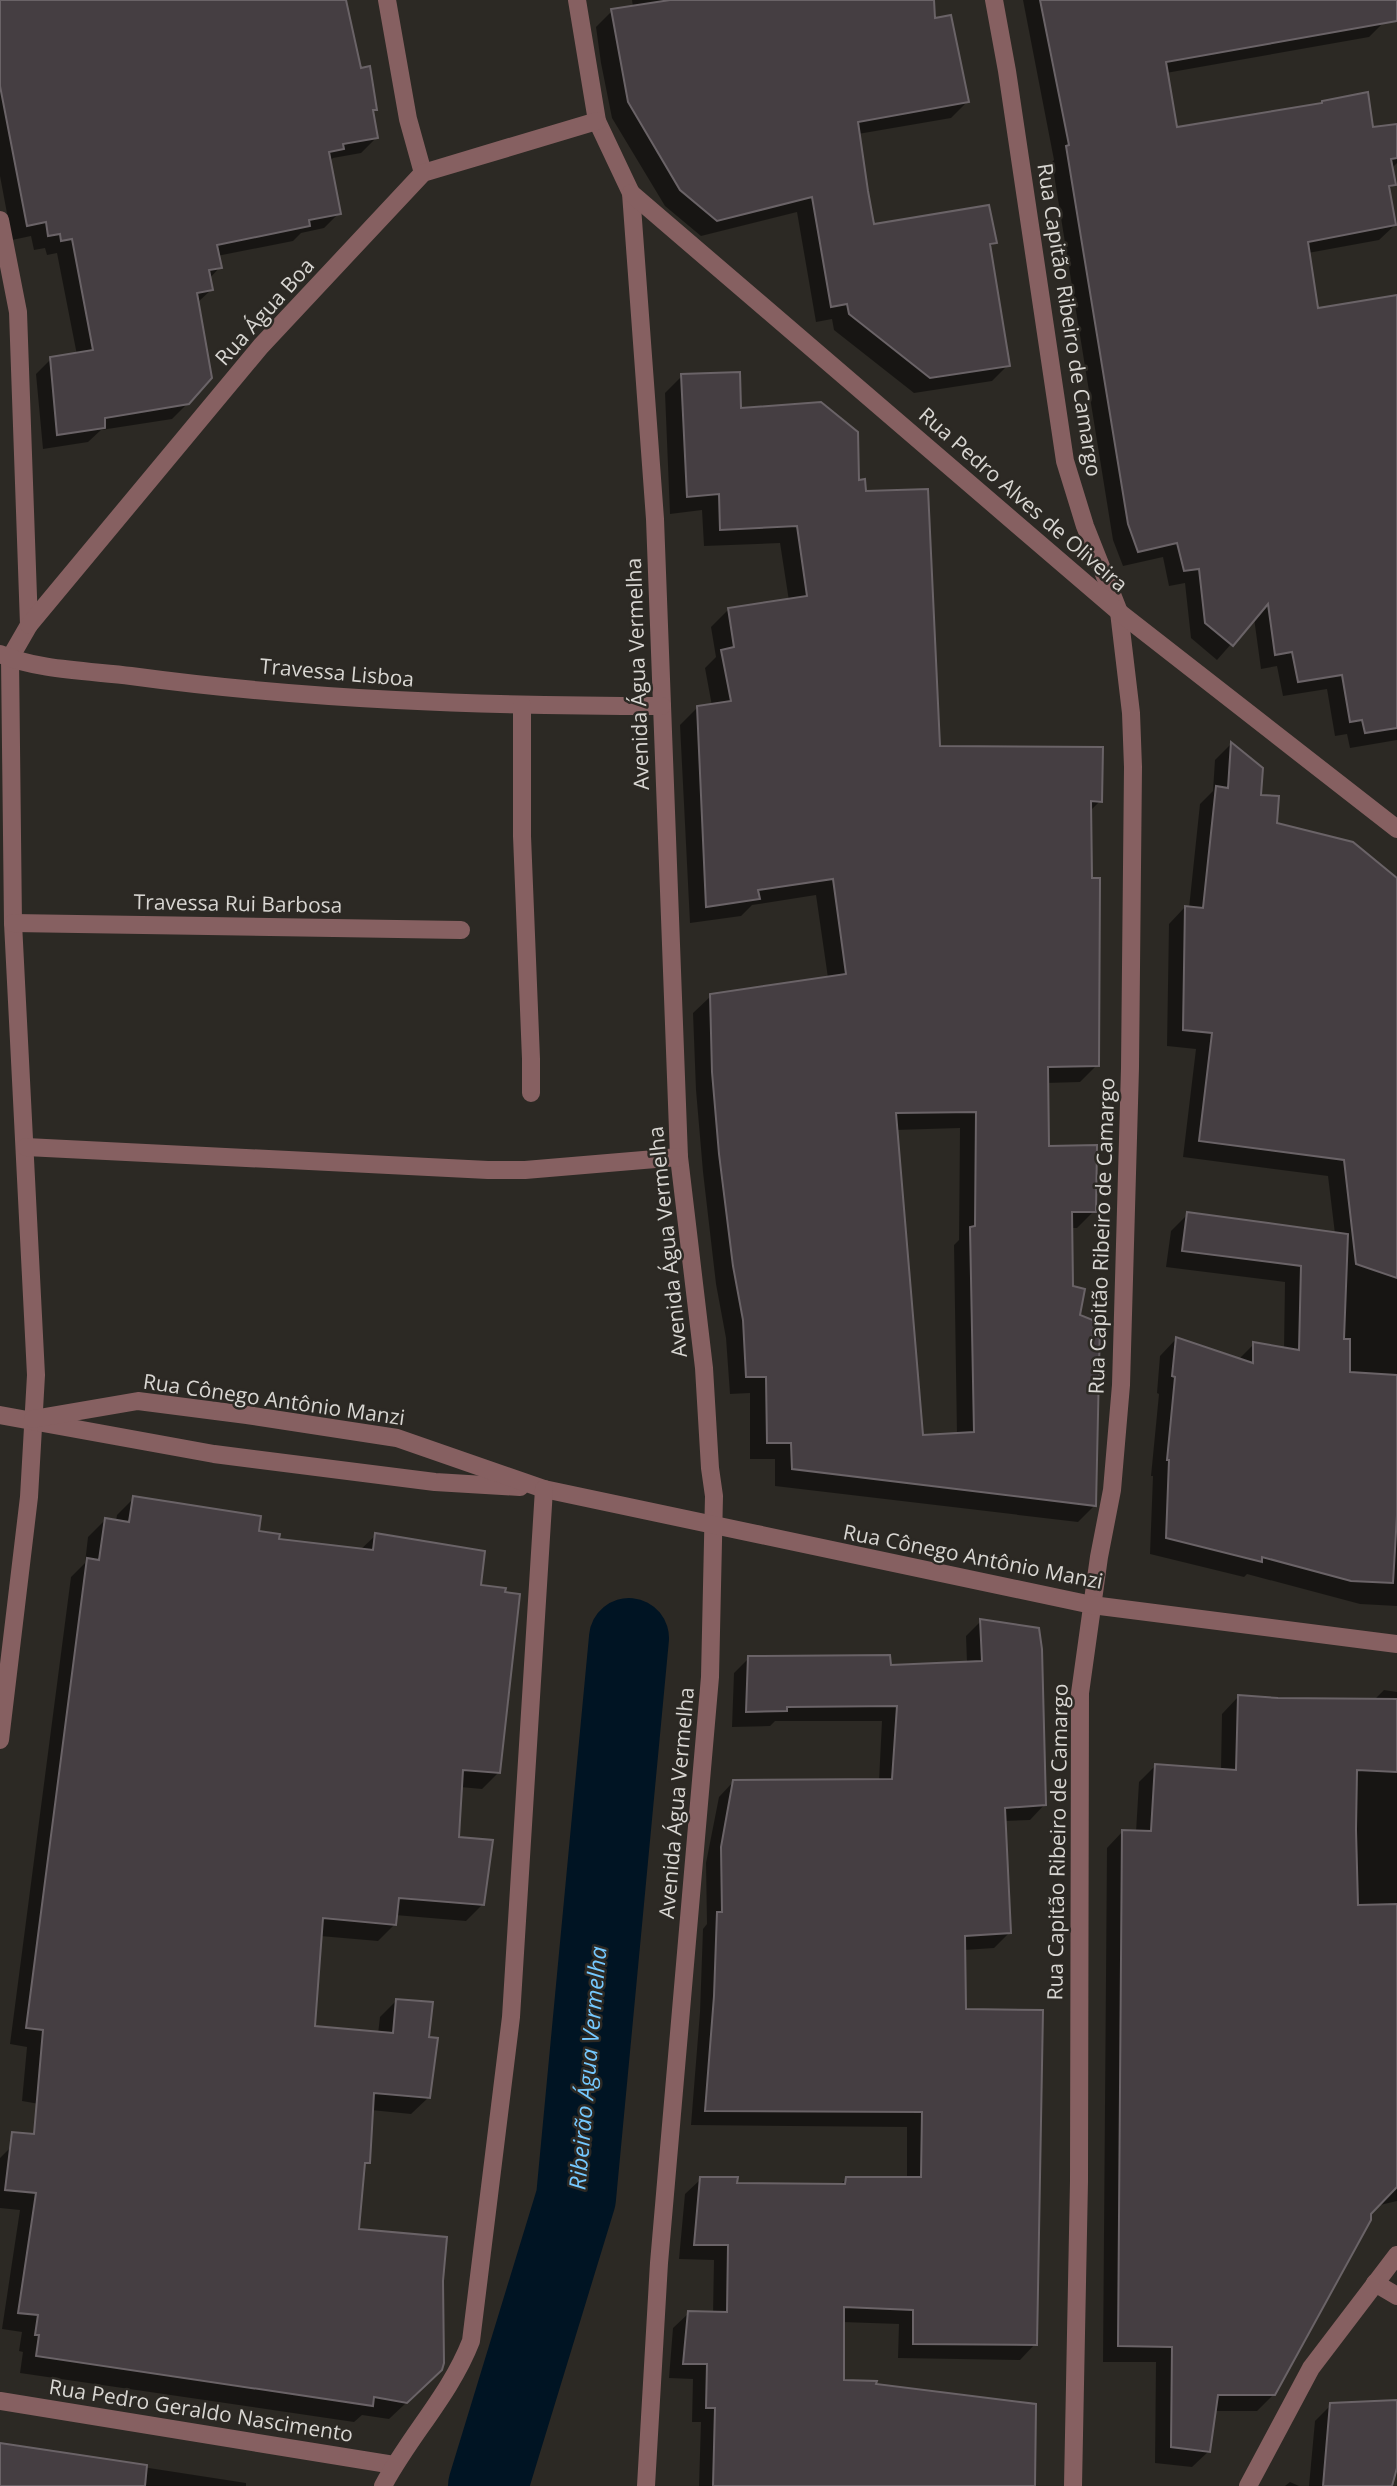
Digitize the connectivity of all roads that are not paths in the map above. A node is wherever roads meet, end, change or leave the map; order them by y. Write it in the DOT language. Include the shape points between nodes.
graph roads {
  1 [pos="387,0"];
  2 [pos="577,0"];
  3 [pos="994,0"];
  4 [pos="597,121"];
  5 [pos="424,173"];
  6 [pos="631,193"];
  7 [pos="0,220"];
  8 [pos="1119,612"];
  9 [pos="29,625"];
  10 [pos="5,656"];
  11 [pos="522,705"];
  12 [pos="662,706"];
  13 [pos="1397,828"];
  14 [pos="13,923"];
  15 [pos="461,930"];
  16 [pos="531,1093"];
  17 [pos="26,1147"];
  18 [pos="679,1157"];
  19 [pos="0,1415"];
  20 [pos="33,1419"];
  21 [pos="544,1489"];
  22 [pos="714,1527"];
  23 [pos="1092,1605"];
  24 [pos="1397,1644"];
  25 [pos="0,1740"];
  26 [pos="1397,2255"];
  27 [pos="1374,2283"];
  28 [pos="1397,2295"];
  29 [pos="0,2402"];
  30 [pos="394,2465"];
  31 [pos="383,2486"];
  32 [pos="646,2486"];
  33 [pos="1073,2486"];
  34 [pos="1248,2486"];
  1 -- 5 [label="street" via="408,119"];
  2 -- 4 [label="street, Avenida Água Vermelha"];
  3 -- 8 [label="street, Rua Capitão Ribeiro de Camargo" via="1065,461"];
  4 -- 5 [label="street, Rua Água Boa"];
  4 -- 6 [label="street, Avenida Água Vermelha"];
  5 -- 9 [label="street, Rua Água Boa" via="261,346"];
  6 -- 8 [label="street, Rua Pedro Alves de Oliveira"];
  6 -- 12 [label="street, Avenida Água Vermelha" via="655,519"];
  7 -- 9 [label="street" via="18,312"];
  8 -- 13 [label="street, Rua Pedro Alves de Oliveira"];
  8 -- 23 [label="street, Rua Capitão Ribeiro de Camargo" via="1132,713 1133,767 1121,1385 1112,1490"];
  9 -- 10 [label="street, Rua Água Boa"];
  10 -- 11 [label="street, Travessa Lisboa" via="173,682 428,703"];
  10 -- 14 [label="street"];
  11 -- 12 [label="street, Travessa Lisboa"];
  11 -- 16 [label="street"];
  12 -- 18 [label="street, Avenida Água Vermelha"];
  14 -- 15 [label="street, Travessa Rui Barbosa"];
  14 -- 17 [label="street"];
  17 -- 18 [label="street" via="488,1170"];
  17 -- 20 [label="street" via="36,1375"];
  18 -- 22 [label="street, Avenida Água Vermelha" via="704,1368"];
  19 -- 20 [label="street, Rua Cônego Antônio Manzi"];
  20 -- 21 [label="street, Rua Cônego Antônio Manzi" via="214,1454 435,1482"];
  20 -- 21 [label="street, Rua Cônego Antônio Manzi" via="138,1401 247,1415 397,1438"];
  20 -- 25 [label="street" via="29,1497"];
  21 -- 22 [label="street, Rua Cônego Antônio Manzi"];
  21 -- 30 [label="street" via="511,2017 471,2341 460,2369"];
  22 -- 23 [label="street, Rua Cônego Antônio Manzi"];
  22 -- 32 [label="street, Avenida Água Vermelha" via="710,1677 659,2263"];
  23 -- 24 [label="street, Rua Cônego Antônio Manzi"];
  23 -- 33 [label="street, Rua Capitão Ribeiro de Camargo" via="1080,1693"];
  26 -- 27 [label="street"];
  27 -- 28 [label="street"];
  27 -- 34 [label="street" via="1311,2368"];
  29 -- 30 [label="street, Rua Pedro Geraldo Nascimento"];
  30 -- 31 [label="street"];
}
